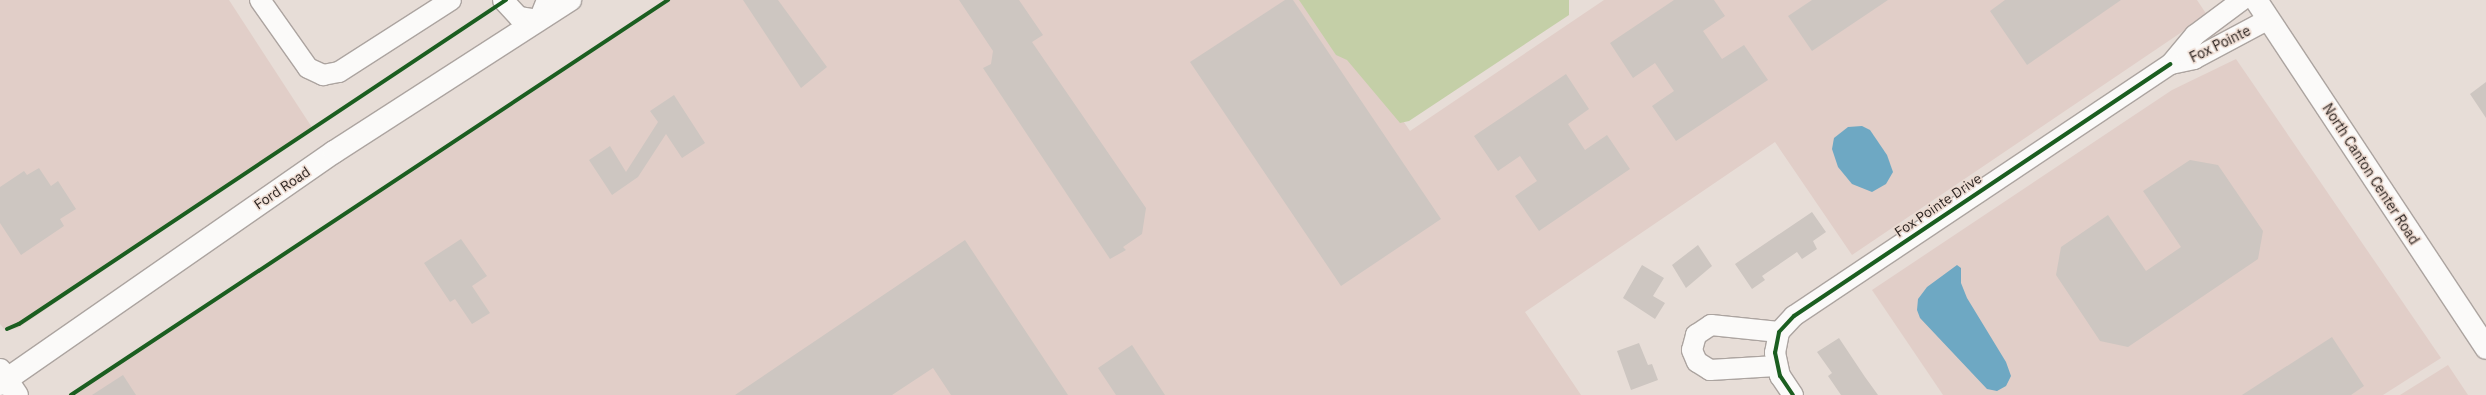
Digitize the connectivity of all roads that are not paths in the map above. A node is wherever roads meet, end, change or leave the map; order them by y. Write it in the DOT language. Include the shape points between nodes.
graph roads {
  1 [pos="260,0"];
  2 [pos="452,0"];
  3 [pos="503,0"];
  4 [pos="570,0"];
  5 [pos="2242,0"];
  6 [pos="2256,0"];
  7 [pos="543,10"];
  8 [pos="2269,19"];
  9 [pos="2171,64"];
  10 [pos="1779,332"];
  11 [pos="2486,348"];
  12 [pos="1776,366"];
  13 [pos="6,382"];
  14 [pos="1793,395"];
  1 -- 2 [label="street" via="308,68 323,75 340,72"];
  3 -- 7 [label="street" via="519,17"];
  4 -- 7 [label="main road, Ford Road"];
  5 -- 9 [label="street, Fox Pointe" via="2195,35"];
  6 -- 8 [label="main road, North Canton Center Road"];
  7 -- 13 [label="main road, Ford Road" via="334,152"];
  8 -- 9 [label="street, Fox Pointe" via="2194,59"];
  8 -- 11 [label="main road, North Canton Center Road"];
  9 -- 10 [label="street, Fox Pointe Drive" via="1794,316"];
  10 -- 12 [label="street" via="1775,346"];
  10 -- 12 [label="street" via="1711,325 1696,334 1692,350 1697,362 1710,370"];
  12 -- 14 [label="street"];
}
